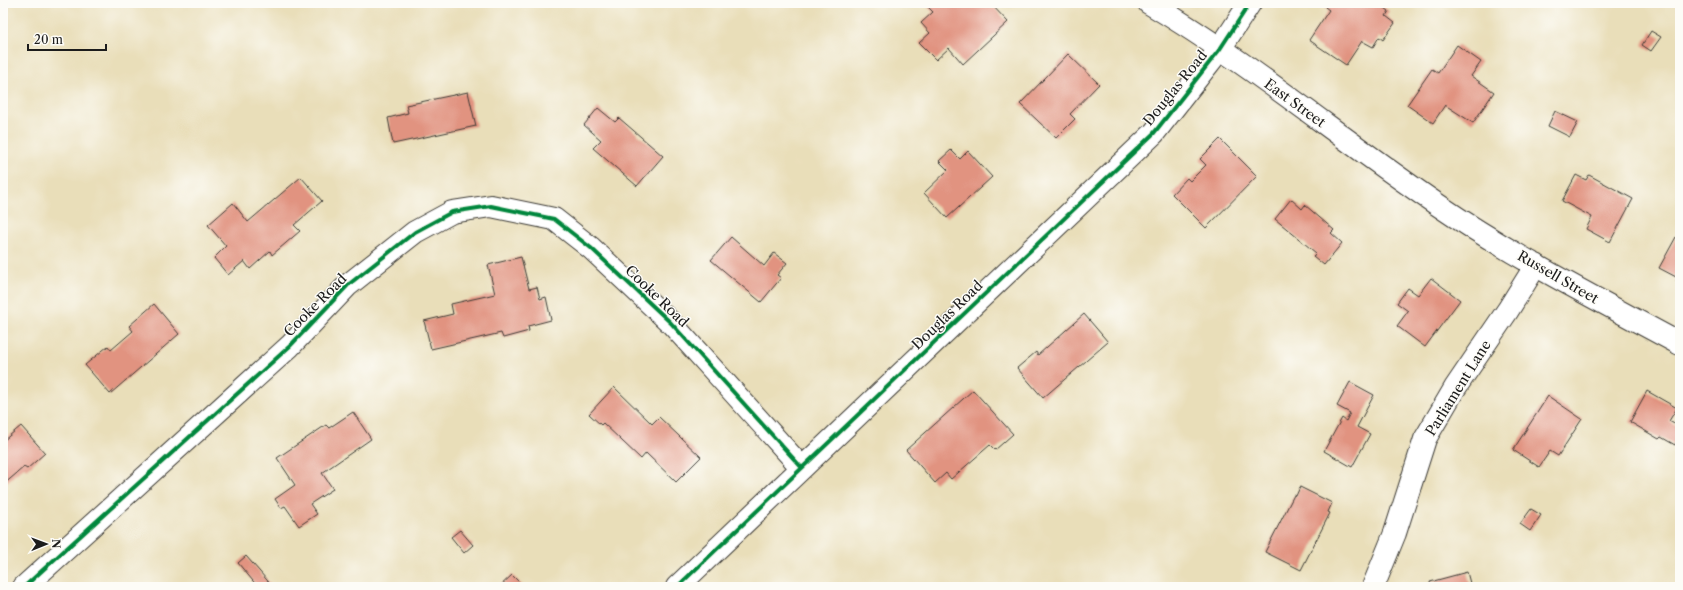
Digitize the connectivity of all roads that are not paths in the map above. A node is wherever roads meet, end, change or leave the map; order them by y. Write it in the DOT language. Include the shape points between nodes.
graph roads {
  1 [pos="1149,3"];
  2 [pos="1250,3"];
  3 [pos="1220,49"];
  4 [pos="1439,206"];
  5 [pos="1536,264"];
  6 [pos="1680,344"];
  7 [pos="802,468"];
  8 [pos="24,587"];
  9 [pos="677,587"];
  10 [pos="1373,587"];
  1 -- 3 [label="street, East Street" via="1193,29"];
  2 -- 3 [label="street, Douglas Road"];
  3 -- 4 [label="street, East Street"];
  3 -- 7 [label="street, Douglas Road" via="1154,133"];
  4 -- 5 [label="street, Russell Street"];
  5 -- 6 [label="street, Russell Street"];
  5 -- 10 [label="street, Parliament Lane" via="1425,439 1395,533"];
  7 -- 8 [label="street, Cooke Road" via="671,324 590,248 554,219 491,206 452,212 415,232 348,285 290,346"];
  7 -- 9 [label="street, Douglas Road"];
}
